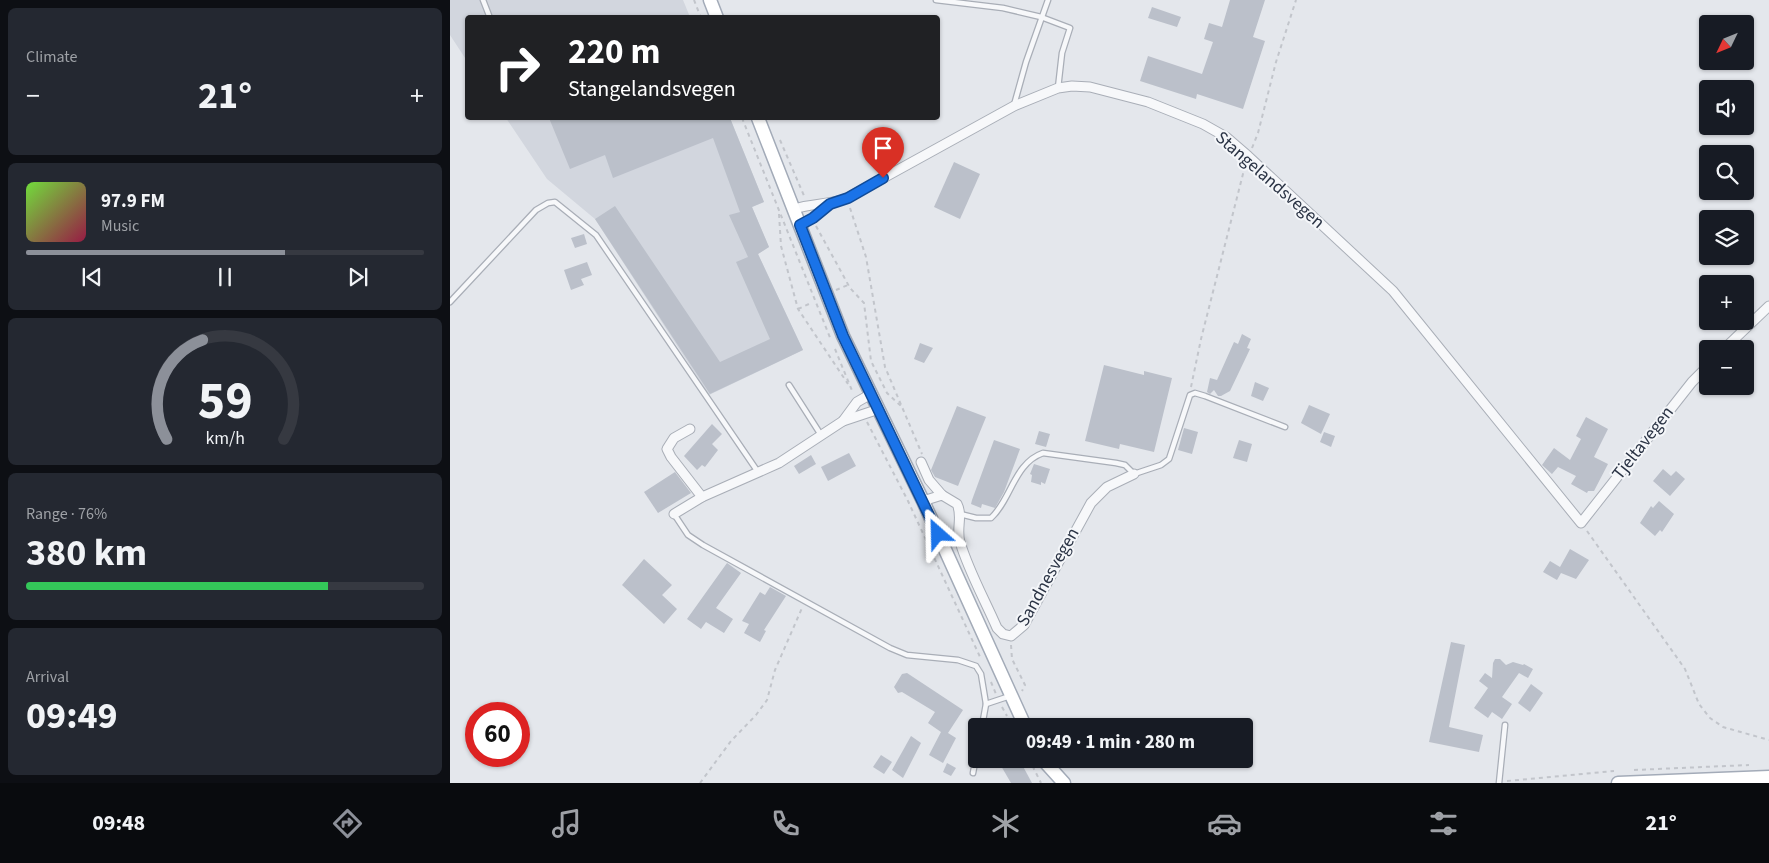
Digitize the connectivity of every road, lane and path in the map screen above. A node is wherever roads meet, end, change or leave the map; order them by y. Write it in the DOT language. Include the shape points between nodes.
graph roads {
  1 [pos="483,0"];
  2 [pos="694,0"];
  3 [pos="710,0"];
  4 [pos="936,0"];
  5 [pos="1048,0"];
  6 [pos="1296,0"];
  7 [pos="489,15"];
  8 [pos="700,15"];
  9 [pos="716,15"];
  10 [pos="1041,17"];
  11 [pos="1058,88"];
  12 [pos="1014,106"];
  13 [pos="759,120"];
  14 [pos="780,140"];
  15 [pos="1248,156"];
  16 [pos="848,198"];
  17 [pos="830,204"];
  18 [pos="807,205"];
  19 [pos="794,209"];
  20 [pos="779,212"];
  21 [pos="813,218"];
  22 [pos="800,225"];
  23 [pos="848,285"];
  24 [pos="834,291"];
  25 [pos="450,302"];
  26 [pos="809,304"];
  27 [pos="1769,306"];
  28 [pos="798,310"];
  29 [pos="1733,340"];
  30 [pos="1699,375"];
  31 [pos="789,385"];
  32 [pos="850,386"];
  33 [pos="871,394"];
  34 [pos="1190,394"];
  35 [pos="900,406"];
  36 [pos="878,409"];
  37 [pos="842,422"];
  38 [pos="1285,427"];
  39 [pos="690,429"];
  40 [pos="822,436"];
  41 [pos="921,462"];
  42 [pos="759,473"];
  43 [pos="1134,474"];
  44 [pos="942,495"];
  45 [pos="702,497"];
  46 [pos="923,501"];
  47 [pos="674,514"];
  48 [pos="960,514"];
  49 [pos="1581,523"];
  50 [pos="804,601"];
  51 [pos="1009,636"];
  52 [pos="1011,695"];
  53 [pos="986,704"];
  54 [pos="983,718"];
  55 [pos="1021,718"];
  56 [pos="1505,725"];
  57 [pos="1769,740"];
  58 [pos="974,768"];
  59 [pos="1033,768"];
  60 [pos="1048,768"];
  61 [pos="1051,768"];
  62 [pos="973,773"];
  63 [pos="1769,777"];
  64 [pos="700,783"];
  65 [pos="1041,783"];
  66 [pos="1056,783"];
  67 [pos="1064,783"];
  68 [pos="1499,783"];
  69 [pos="1618,783"];
  1 -- 7 [label="lane"];
  2 -- 8 [label="path"];
  3 -- 9 [label="main road"];
  4 -- 10 [label="lane" via="1003,8"];
  5 -- 10 [label="lane"];
  6 -- 15 [label="path" via="1258,133"];
  10 -- 11 [label="lane" via="1070,28 1062,52"];
  10 -- 12 [label="lane"];
  11 -- 12 [label="street, Stangelandsvegen"];
  11 -- 15 [label="street, Stangelandsvegen" via="1090,87 1148,102 1203,124 1226,137"];
  12 -- 16 [label="street, Stangelandsvegen"];
  13 -- 19 [label="main road"];
  14 -- 18 [label="path"];
  15 -- 34 [label="path"];
  15 -- 49 [label="street, Stangelandsvegen" via="1394,291"];
  16 -- 17 [label="street, Stangelandsvegen"];
  16 -- 35 [label="path" via="866,257 885,367"];
  17 -- 18 [label="street, Stangelandsvegen"];
  17 -- 21 [label="street, Stangelandsvegen"];
  18 -- 19 [label="street, Stangelandsvegen"];
  19 -- 22 [label="main road"];
  20 -- 28 [label="path" via="781,246"];
  21 -- 22 [label="street, Stangelandsvegen"];
  21 -- 23 [label="path"];
  22 -- 33 [label="main road" via="843,336"];
  23 -- 24 [label="path"];
  23 -- 35 [label="path" via="865,308 874,367 887,393"];
  25 -- 42 [label="lane" via="536,210 548,203 561,205 596,235"];
  26 -- 28 [label="path"];
  27 -- 29 [label="street"];
  28 -- 32 [label="path"];
  30 -- 49 [label="street, Tjeltavegen"];
  31 -- 40 [label="lane"];
  33 -- 36 [label="main road"];
  33 -- 37 [label="street" via="857,402"];
  34 -- 38 [label="lane" via="1206,396"];
  34 -- 43 [label="lane" via="1169,459"];
  35 -- 41 [label="path" via="920,449"];
  36 -- 37 [label="street"];
  36 -- 46 [label="main road"];
  37 -- 40 [label="street"];
  39 -- 45 [label="street" via="674,438 668,449"];
  40 -- 42 [label="street"];
  41 -- 44 [label="street" via="929,480"];
  42 -- 45 [label="street"];
  43 -- 48 [label="lane" via="1125,465 1043,453 1017,476 1001,509 991,518"];
  43 -- 51 [label="street, Sandnesvegen" via="1107,487 1090,503 1024,625"];
  44 -- 46 [label="street"];
  44 -- 48 [label="street" via="955,501"];
  45 -- 47 [label="street"];
  46 -- 52 [label="main road"];
  47 -- 50 [label="lane" via="694,540"];
  48 -- 51 [label="street, Sandnesvegen" via="958,532 962,550 997,628"];
  49 -- 57 [label="path" via="1685,669 1699,704 1710,718 1723,727"];
  50 -- 53 [label="lane" via="907,655 968,662 976,666 981,674"];
  50 -- 64 [label="path" via="775,670 767,700"];
  51 -- 52 [label="path" via="1012,659 1025,685 1022,691"];
  52 -- 53 [label="lane"];
  52 -- 55 [label="main road"];
  53 -- 54 [label="lane"];
  56 -- 68 [label="lane"];
  58 -- 62 [label="lane"];
  59 -- 65 [label="path"];
  60 -- 66 [label="main road"];
  61 -- 67 [label="main road"];
  63 -- 69 [label="main road"];
}
